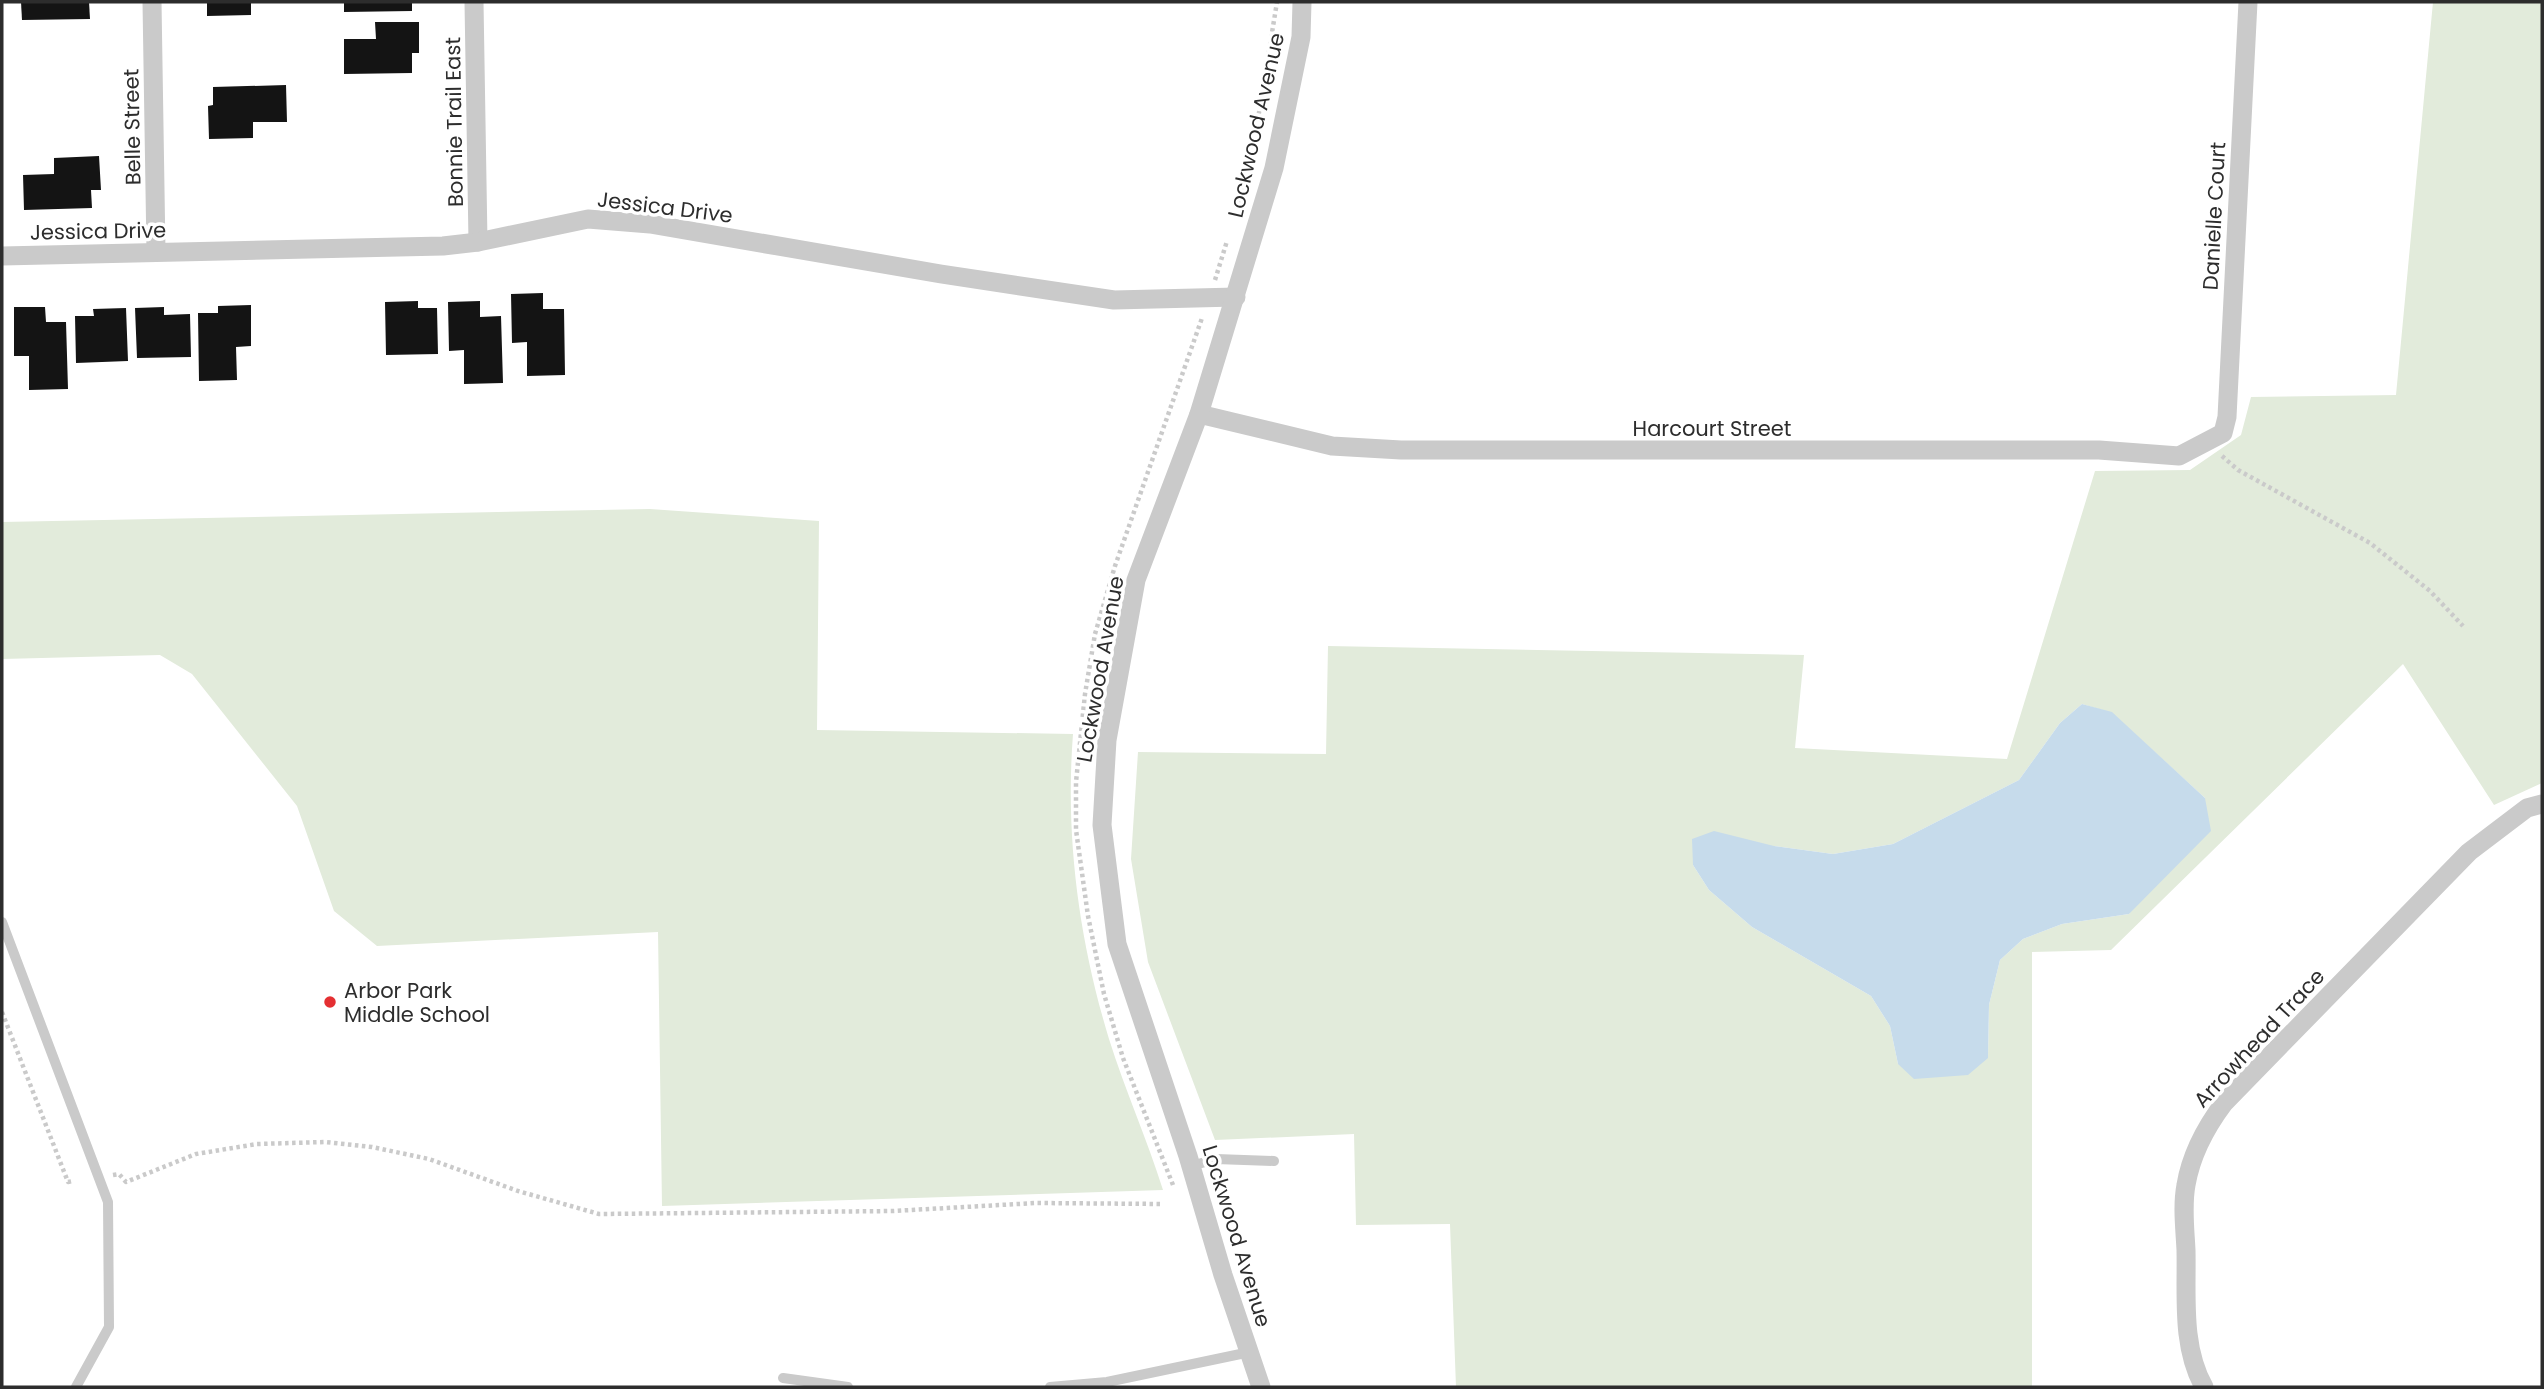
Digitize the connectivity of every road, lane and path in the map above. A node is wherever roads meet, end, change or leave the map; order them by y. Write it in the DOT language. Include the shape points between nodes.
graph roads {
  1 [pos="152,2"];
  2 [pos="474,2"];
  3 [pos="1302,2"];
  4 [pos="2248,2"];
  5 [pos="478,242"];
  6 [pos="156,252"];
  7 [pos="2,256"];
  8 [pos="1236,297"];
  9 [pos="1199,414"];
  10 [pos="2214,438"];
  11 [pos="2463,626"];
  12 [pos="2542,804"];
  13 [pos="2,922"];
  14 [pos="2,1012"];
  15 [pos="1274,1161"];
  16 [pos="1191,1166"];
  17 [pos="113,1175"];
  18 [pos="72,1181"];
  19 [pos="1163,1204"];
  20 [pos="1250,1352"];
  21 [pos="783,1378"];
  22 [pos="76,1387"];
  23 [pos="848,1387"];
  24 [pos="1050,1387"];
  25 [pos="1261,1387"];
  26 [pos="2204,1387"];
  1 -- 6 [label="street, Belle Street"];
  2 -- 5 [label="street, Bonnie Trail East"];
  3 -- 8 [label="street, Lockwood Avenue" via="1301,37 1274,168"];
  4 -- 10 [label="street, Danielle Court" via="2227,417"];
  5 -- 6 [label="street, Jessica Drive"];
  5 -- 8 [label="street, Jessica Drive" via="578,221 610,219 1114,300"];
  6 -- 7 [label="street, Jessica Drive"];
  8 -- 9 [label="street, Lockwood Avenue"];
  9 -- 10 [label="street, Harcourt Street" via="1332,446 1401,450 2099,450 2179,457"];
  9 -- 16 [label="street, Lockwood Avenue" via="1136,580 1107,740 1102,825 1117,944"];
  10 -- 11 [label="path" via="2238,470 2370,542 2430,591"];
  12 -- 26 [label="street, Arrowhead Trace" via="2527,808 2469,852 2208,1124 2192,1163 2185,1212 2188,1333"];
  13 -- 22 [label="lane" via="108,1202 108,1327"];
  14 -- 18 [label="path" via="68,1182"];
  15 -- 16 [label="lane" via="1216,1160"];
  16 -- 20 [label="street, Lockwood Avenue"];
  17 -- 19 [label="path" via="119,1174 126,1182 196,1154 257,1144 325,1142 429,1159 599,1214"];
  20 -- 24 [label="lane" via="1107,1382"];
  20 -- 25 [label="street, Lockwood Avenue"];
  21 -- 23 [label="lane"];
}
